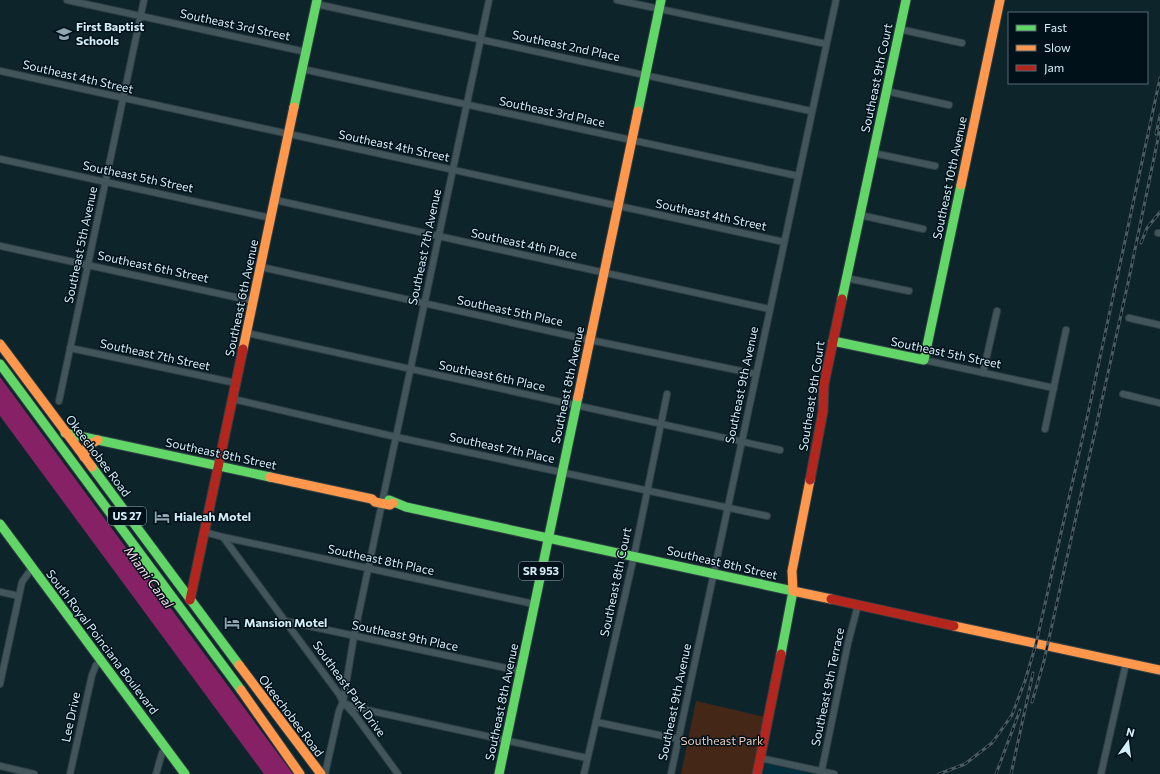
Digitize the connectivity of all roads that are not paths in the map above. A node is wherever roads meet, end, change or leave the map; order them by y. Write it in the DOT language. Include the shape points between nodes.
graph roads {
  1 [pos="67,0"];
  2 [pos="144,0"];
  3 [pos="489,0"];
  4 [pos="617,0"];
  5 [pos="836,0"];
  6 [pos="906,0"];
  7 [pos="1000,0"];
  8 [pos="316,2"];
  9 [pos="660,4"];
  10 [pos="140,16"];
  11 [pos="900,29"];
  12 [pos="481,40"];
  13 [pos="962,43"];
  14 [pos="826,44"];
  15 [pos="306,52"];
  16 [pos="302,69"];
  17 [pos="0,71"];
  18 [pos="646,74"];
  19 [pos="886,91"];
  20 [pos="123,99"];
  21 [pos="466,105"];
  22 [pos="949,105"];
  23 [pos="812,110"];
  24 [pos="288,135"];
  25 [pos="632,140"];
  26 [pos="873,153"];
  27 [pos="0,159"];
  28 [pos="935,166"];
  29 [pos="452,170"];
  30 [pos="798,176"];
  31 [pos="105,182"];
  32 [pos="275,200"];
  33 [pos="618,206"];
  34 [pos="860,215"];
  35 [pos="271,218"];
  36 [pos="923,229"];
  37 [pos="438,236"];
  38 [pos="784,242"];
  39 [pos="0,246"];
  40 [pos="88,264"];
  41 [pos="261,266"];
  42 [pos="604,273"];
  43 [pos="846,278"];
  44 [pos="909,291"];
  45 [pos="253,300"];
  46 [pos="424,304"];
  47 [pos="770,309"];
  48 [pos="997,311"];
  49 [pos="1129,318"];
  50 [pos="1160,325"];
  51 [pos="1066,330"];
  52 [pos="247,333"];
  53 [pos="590,340"];
  54 [pos="833,341"];
  55 [pos="0,344"];
  56 [pos="70,348"];
  57 [pos="924,360"];
  58 [pos="0,364"];
  59 [pos="410,369"];
  60 [pos="983,373"];
  61 [pos="756,374"];
  62 [pos="236,384"];
  63 [pos="1054,388"];
  64 [pos="667,394"];
  65 [pos="1123,394"];
  66 [pos="233,399"];
  67 [pos="59,401"];
  68 [pos="1160,403"];
  69 [pos="576,405"];
  70 [pos="40,418"];
  71 [pos="661,424"];
  72 [pos="1045,429"];
  73 [pos="65,432"];
  74 [pos="396,437"];
  75 [pos="98,440"];
  76 [pos="742,442"];
  77 [pos="780,450"];
  78 [pos="84,457"];
  79 [pos="218,466"];
  80 [pos="562,472"];
  81 [pos="647,490"];
  82 [pos="383,501"];
  83 [pos="726,507"];
  84 [pos="767,516"];
  85 [pos="0,524"];
  86 [pos="204,532"];
  87 [pos="0,533"];
  88 [pos="223,537"];
  89 [pos="548,538"];
  90 [pos="634,556"];
  91 [pos="368,568"];
  92 [pos="30,570"];
  93 [pos="713,573"];
  94 [pos="794,591"];
  95 [pos="0,592"];
  96 [pos="19,596"];
  97 [pos="190,600"];
  98 [pos="534,604"];
  99 [pos="858,605"];
  100 [pos="285,621"];
  101 [pos="354,636"];
  102 [pos="1126,663"];
  103 [pos="96,664"];
  104 [pos="1160,670"];
  105 [pos="520,671"];
  106 [pos="0,684"];
  107 [pos="255,688"];
  108 [pos="343,702"];
  109 [pos="596,722"];
  110 [pos="678,739"];
  111 [pos="506,740"];
  112 [pos="162,753"];
  113 [pos="588,758"];
  114 [pos="760,758"];
  115 [pos="0,766"];
  116 [pos="822,773"];
  117 [pos="34,774"];
  118 [pos="70,774"];
  119 [pos="156,774"];
  120 [pos="178,774"];
  121 [pos="185,774"];
  122 [pos="300,774"];
  123 [pos="313,774"];
  124 [pos="321,774"];
  125 [pos="325,774"];
  126 [pos="398,774"];
  127 [pos="499,774"];
  128 [pos="584,774"];
  129 [pos="671,774"];
  130 [pos="757,774"];
  131 [pos="834,774"];
  132 [pos="1101,774"];
  1 -- 10 [label="street, Southeast 3rd Street"];
  2 -- 10 [label="street, Southeast 5th Avenue"];
  3 -- 12 [label="street, Southeast 7th Avenue"];
  4 -- 9 [label="street"];
  5 -- 14 [label="street, Southeast 9th Avenue"];
  6 -- 11 [label="main road, Southeast 9th Court"];
  7 -- 57 [label="main road, Southeast 10th Avenue"];
  8 -- 12 [label="street, Southeast 2nd Place"];
  8 -- 15 [label="main road, Southeast 6th Avenue"];
  9 -- 14 [label="street"];
  9 -- 18 [label="main road, Southeast 8th Avenue / SR 953"];
  10 -- 15 [label="street, Southeast 3rd Street"];
  10 -- 20 [label="street, Southeast 5th Avenue"];
  11 -- 13 [label="street"];
  11 -- 19 [label="main road, Southeast 9th Court"];
  12 -- 18 [label="street, Southeast 2nd Place"];
  12 -- 21 [label="street, Southeast 7th Avenue"];
  14 -- 23 [label="street, Southeast 9th Avenue"];
  15 -- 16 [label="main road, Southeast 6th Avenue"];
  16 -- 21 [label="street, Southeast 3rd Place"];
  16 -- 24 [label="main road, Southeast 6th Avenue"];
  17 -- 20 [label="street, Southeast 4th Street"];
  18 -- 23 [label="street, Southeast 2nd Place"];
  18 -- 25 [label="main road, Southeast 8th Avenue / SR 953"];
  19 -- 22 [label="street"];
  19 -- 26 [label="main road, Southeast 9th Court"];
  20 -- 24 [label="street, Southeast 4th Street"];
  20 -- 31 [label="street, Southeast 5th Avenue"];
  21 -- 25 [label="street, Southeast 3rd Place"];
  21 -- 29 [label="street, Southeast 7th Avenue"];
  23 -- 30 [label="street, Southeast 9th Avenue"];
  24 -- 29 [label="street, Southeast 4th Street"];
  24 -- 32 [label="main road, Southeast 6th Avenue"];
  25 -- 30 [label="street, Southeast 3rd Place"];
  25 -- 33 [label="main road, Southeast 8th Avenue / SR 953"];
  26 -- 28 [label="street"];
  26 -- 34 [label="main road, Southeast 9th Court"];
  27 -- 31 [label="street, Southeast 5th Street"];
  29 -- 33 [label="street, Southeast 4th Street"];
  29 -- 37 [label="street, Southeast 7th Avenue"];
  30 -- 38 [label="street, Southeast 9th Avenue"];
  31 -- 35 [label="street, Southeast 5th Street"];
  31 -- 40 [label="street, Southeast 5th Avenue"];
  32 -- 35 [label="main road, Southeast 6th Avenue"];
  32 -- 37 [label="street, Southeast 4th Place"];
  33 -- 38 [label="street, Southeast 4th Street"];
  33 -- 42 [label="main road, Southeast 8th Avenue / SR 953"];
  34 -- 36 [label="street"];
  34 -- 43 [label="main road, Southeast 9th Court"];
  35 -- 41 [label="main road, Southeast 6th Avenue"];
  37 -- 42 [label="street, Southeast 4th Place"];
  37 -- 46 [label="street, Southeast 7th Avenue"];
  38 -- 47 [label="street, Southeast 9th Avenue"];
  39 -- 40 [label="street, Southeast 6th Street"];
  40 -- 45 [label="street, Southeast 6th Street"];
  40 -- 56 [label="street, Southeast 5th Avenue"];
  41 -- 45 [label="main road, Southeast 6th Avenue"];
  41 -- 46 [label="street, Southeast 5th Place"];
  42 -- 47 [label="street, Southeast 4th Place"];
  42 -- 53 [label="main road, Southeast 8th Avenue / SR 953"];
  43 -- 44 [label="street"];
  43 -- 54 [label="main road, Southeast 9th Court"];
  45 -- 52 [label="main road, Southeast 6th Avenue"];
  46 -- 53 [label="street, Southeast 5th Place"];
  46 -- 59 [label="street, Southeast 7th Avenue"];
  47 -- 61 [label="street, Southeast 9th Avenue"];
  48 -- 60 [label="street"];
  49 -- 50 [label="street"];
  51 -- 63 [label="street"];
  52 -- 59 [label="street, Southeast 6th Place"];
  52 -- 62 [label="main road, Southeast 6th Avenue"];
  53 -- 61 [label="street, Southeast 5th Place"];
  53 -- 69 [label="main road, Southeast 8th Avenue / SR 953"];
  54 -- 57 [label="main road, Southeast 5th Street"];
  54 -- 94 [label="main road, Southeast 9th Court" via="824,384 823,411 792,571"];
  55 -- 73 [label="main road, Okeechobee Road / US 27"];
  56 -- 62 [label="street, Southeast 7th Street"];
  56 -- 67 [label="street, Southeast 5th Avenue"];
  57 -- 60 [label="street, Southeast 5th Street"];
  58 -- 70 [label="main road, Okeechobee Road / US 27"];
  59 -- 69 [label="street, Southeast 6th Place"];
  59 -- 74 [label="street, Southeast 7th Avenue"];
  60 -- 63 [label="street, Southeast 5th Street"];
  61 -- 76 [label="street, Southeast 9th Avenue"];
  62 -- 66 [label="main road, Southeast 6th Avenue"];
  63 -- 72 [label="street"];
  64 -- 71 [label="street, Southeast 8th Court"];
  65 -- 68 [label="street"];
  66 -- 74 [label="street, Southeast 7th Place"];
  66 -- 79 [label="main road, Southeast 6th Avenue"];
  69 -- 71 [label="street, Southeast 6th Place"];
  69 -- 80 [label="main road, Southeast 8th Avenue / SR 953"];
  70 -- 73 [label="main road"];
  70 -- 122 [label="main road, Okeechobee Road / US 27" via="233,678"];
  71 -- 76 [label="street, Southeast 6th Place"];
  71 -- 81 [label="street, Southeast 8th Court"];
  73 -- 75 [label="main road, Southeast 8th Street"];
  73 -- 78 [label="main road, Okeechobee Road / US 27"];
  74 -- 80 [label="street, Southeast 7th Place"];
  74 -- 82 [label="street, Southeast 7th Avenue"];
  75 -- 78 [label="main road" via="87,446"];
  75 -- 79 [label="main road, Southeast 8th Street"];
  76 -- 77 [label="street, Southeast 6th Place"];
  76 -- 83 [label="street, Southeast 9th Avenue"];
  78 -- 97 [label="main road, Okeechobee Road / US 27"];
  79 -- 82 [label="main road, Southeast 8th Street" via="372,499 376,502"];
  79 -- 86 [label="main road, Southeast 6th Avenue"];
  80 -- 81 [label="street, Southeast 7th Place"];
  80 -- 89 [label="main road, Southeast 8th Avenue / SR 953"];
  81 -- 83 [label="street, Southeast 7th Place"];
  81 -- 90 [label="street, Southeast 8th Court"];
  82 -- 89 [label="main road, Southeast 8th Street" via="390,505 393,503"];
  82 -- 91 [label="street, Southeast 7th Avenue"];
  83 -- 84 [label="street, Southeast 7th Place"];
  83 -- 93 [label="street, Southeast 9th Avenue"];
  85 -- 92 [label="main road, South Royal Poinciana Boulevard"];
  86 -- 88 [label="street"];
  86 -- 97 [label="main road, Southeast 6th Avenue"];
  87 -- 92 [label="main road, South Royal Poinciana Boulevard"];
  88 -- 91 [label="street, Southeast 8th Place"];
  88 -- 100 [label="street, Southeast Park Drive"];
  89 -- 90 [label="main road, Southeast 8th Street"];
  89 -- 98 [label="main road, Southeast 8th Avenue / SR 953"];
  90 -- 93 [label="main road, Southeast 8th Street"];
  90 -- 109 [label="street, Southeast 8th Court"];
  91 -- 98 [label="street, Southeast 8th Place"];
  91 -- 101 [label="street, Southeast 7th Avenue"];
  92 -- 96 [label="street" via="22,582"];
  92 -- 103 [label="main road, South Royal Poinciana Boulevard"];
  92 -- 121 [label="main road, South Royal Poinciana Boulevard"];
  93 -- 94 [label="main road, Southeast 8th Street"];
  93 -- 110 [label="street, Southeast 9th Avenue"];
  94 -- 99 [label="main road, Southeast 8th Street"];
  94 -- 114 [label="main road, Southeast 9th Court"];
  95 -- 96 [label="street"];
  96 -- 106 [label="street"];
  97 -- 107 [label="main road, Okeechobee Road / US 27"];
  98 -- 105 [label="main road, Southeast 8th Avenue / SR 953"];
  99 -- 102 [label="main road, Southeast 8th Street"];
  99 -- 116 [label="street, Southeast 9th Terrace"];
  100 -- 101 [label="street, Southeast 9th Place"];
  100 -- 108 [label="street, Southeast Park Drive"];
  101 -- 105 [label="street, Southeast 9th Place"];
  101 -- 108 [label="street, Southeast 7th Avenue"];
  102 -- 104 [label="main road, Southeast 8th Street"];
  102 -- 132 [label="street"];
  103 -- 112 [label="main road, South Royal Poinciana Boulevard"];
  103 -- 118 [label="street, Lee Drive"];
  105 -- 111 [label="main road, Southeast 8th Avenue / SR 953"];
  107 -- 123 [label="main road"];
  107 -- 124 [label="main road, Okeechobee Road / US 27"];
  108 -- 111 [label="street" via="353,707"];
  108 -- 125 [label="street, Southeast 7th Avenue"];
  108 -- 126 [label="street, Southeast Park Drive"];
  109 -- 110 [label="street"];
  109 -- 113 [label="street, Southeast 8th Court"];
  110 -- 129 [label="street, Southeast 9th Avenue"];
  111 -- 113 [label="street"];
  111 -- 127 [label="main road, Southeast 8th Avenue / SR 953"];
  112 -- 119 [label="street"];
  112 -- 120 [label="main road, South Royal Poinciana Boulevard"];
  113 -- 128 [label="street, Southeast 8th Court"];
  114 -- 116 [label="street"];
  114 -- 130 [label="main road, Southeast 9th Court"];
  115 -- 117 [label="street"];
  116 -- 131 [label="street"];
}
